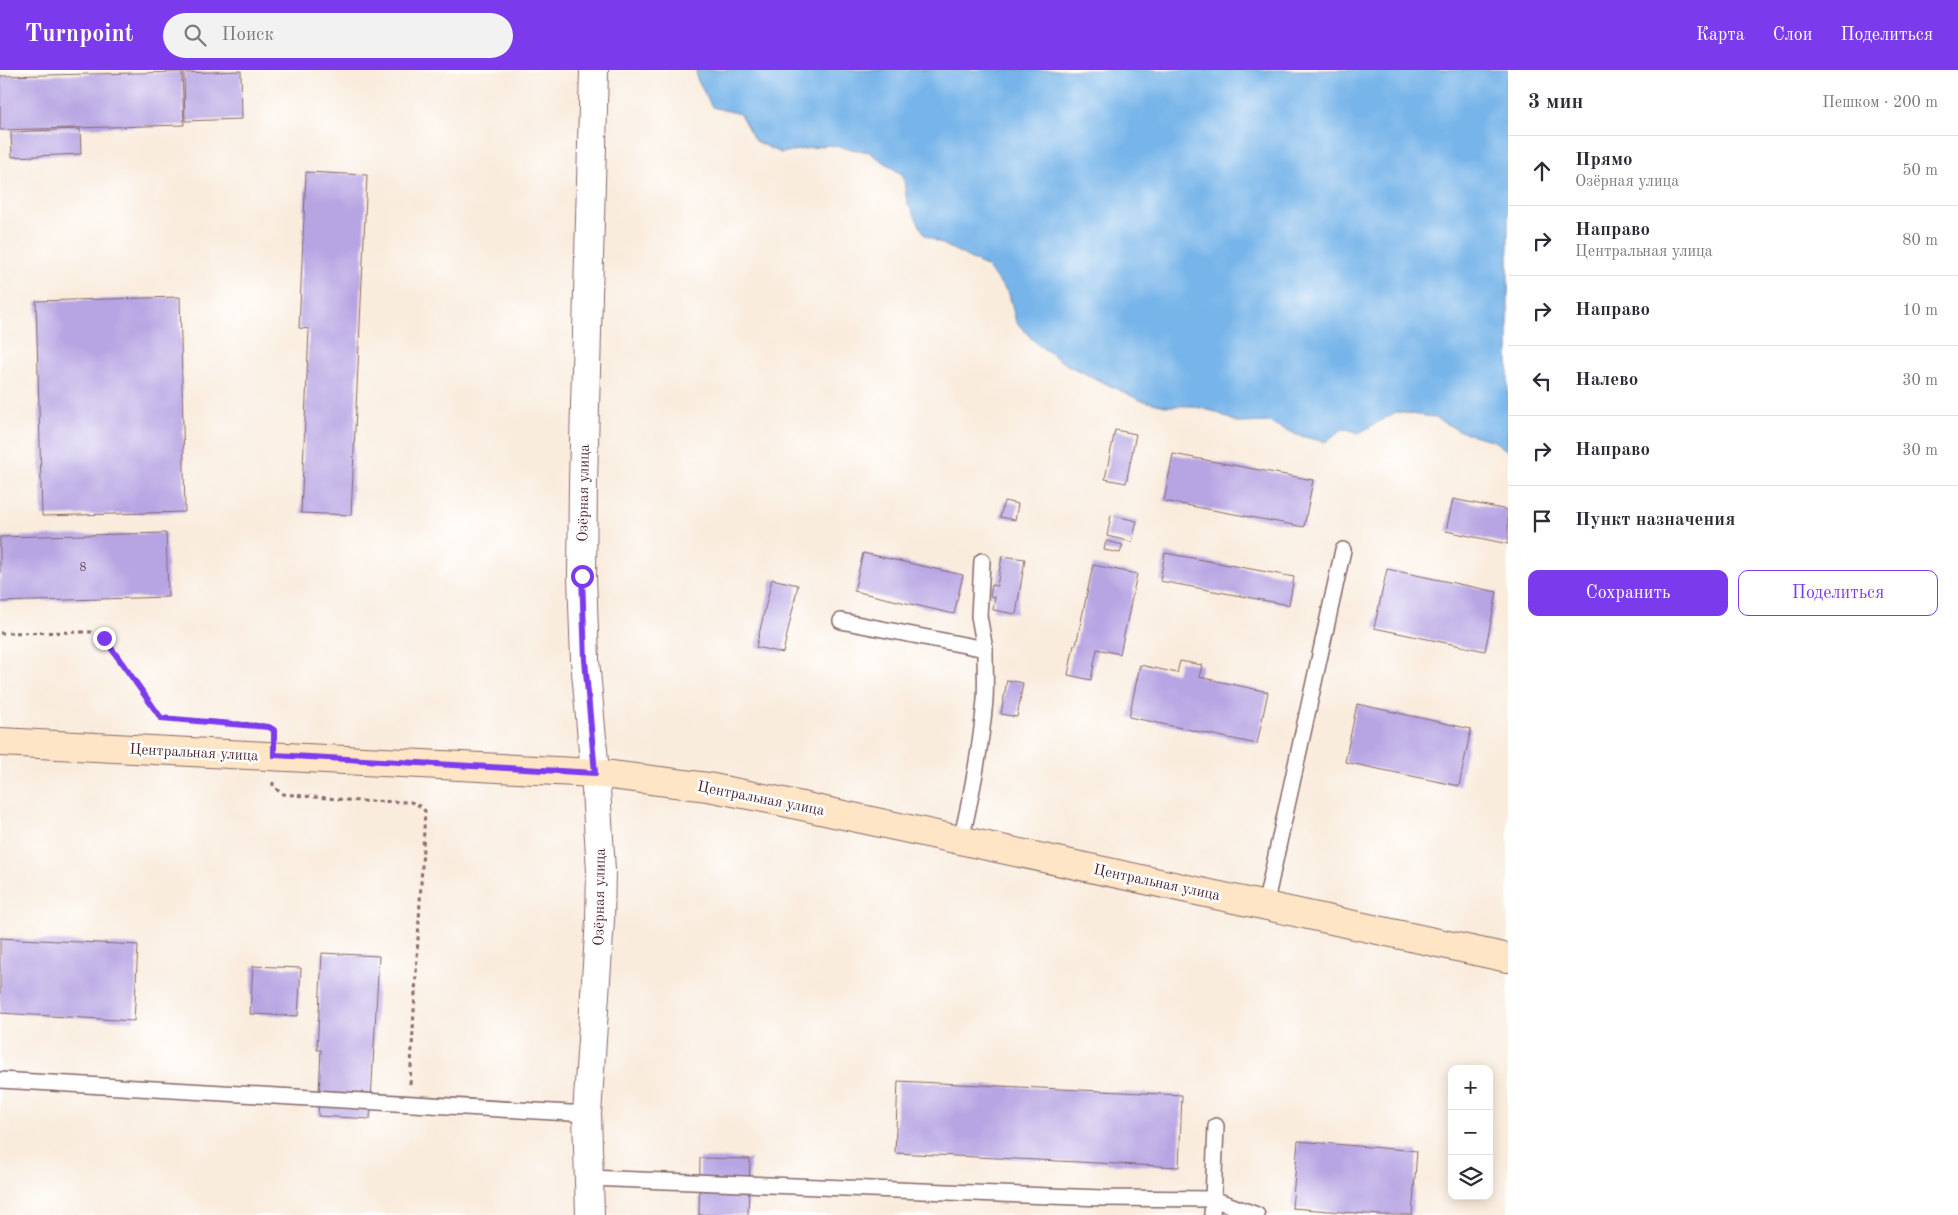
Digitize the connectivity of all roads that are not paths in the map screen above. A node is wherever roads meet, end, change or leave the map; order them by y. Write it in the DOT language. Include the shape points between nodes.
graph roads {
  1 [pos="594,70"];
  2 [pos="1343,550"];
  3 [pos="982,561"];
  4 [pos="841,621"];
  5 [pos="985,650"];
  6 [pos="0,742"];
  7 [pos="595,773"];
  8 [pos="961,840"];
  9 [pos="1265,906"];
  10 [pos="1508,958"];
  11 [pos="0,1080"];
  12 [pos="587,1114"];
  13 [pos="1216,1126"];
  14 [pos="588,1178"];
  15 [pos="1213,1199"];
  16 [pos="590,1215"];
  17 [pos="1212,1215"];
  18 [pos="1257,1215"];
  1 -- 7 [label="street, Озёрная улица" via="582,576 585,660"];
  2 -- 9 [label="lane"];
  3 -- 5 [label="lane" via="979,616"];
  4 -- 5 [label="lane"];
  5 -- 8 [label="lane" via="982,727"];
  6 -- 7 [label="street, Центральная улица"];
  7 -- 8 [label="street, Центральная улица" via="708,787"];
  7 -- 12 [label="street, Озёрная улица" via="601,871 600,920"];
  8 -- 9 [label="street, Центральная улица"];
  9 -- 10 [label="street, Центральная улица"];
  11 -- 12 [label="lane"];
  12 -- 14 [label="street, Озёрная улица"];
  13 -- 15 [label="lane"];
  14 -- 15 [label="lane" via="1102,1198"];
  14 -- 16 [label="street, Озёрная улица"];
  15 -- 17 [label="lane"];
  15 -- 18 [label="lane"];
}
